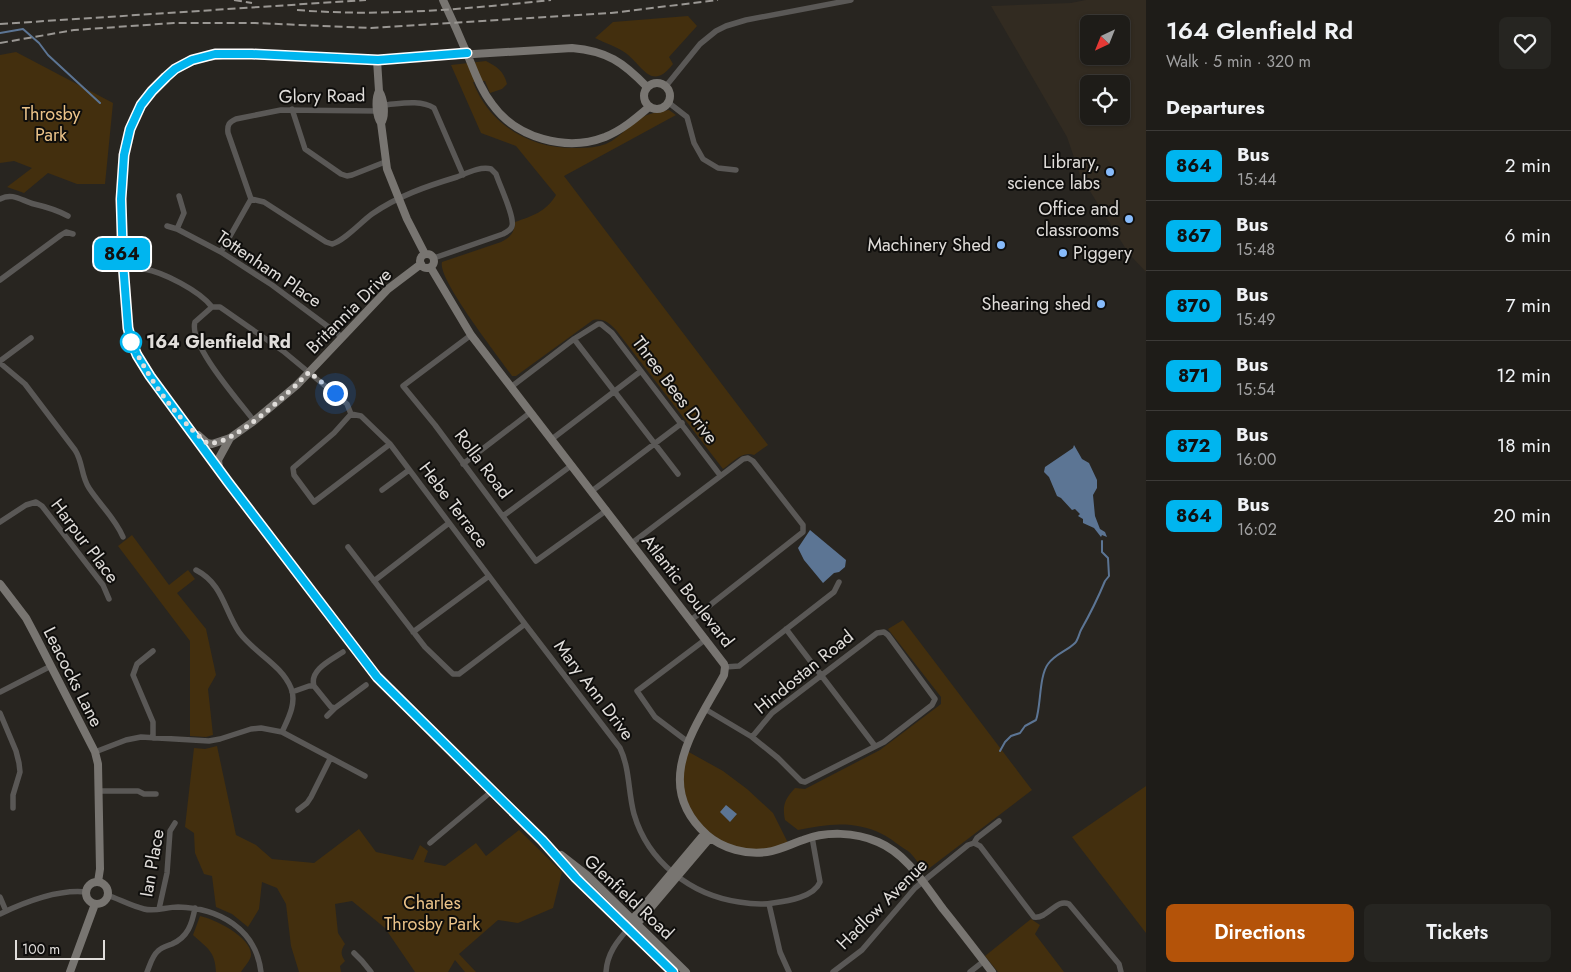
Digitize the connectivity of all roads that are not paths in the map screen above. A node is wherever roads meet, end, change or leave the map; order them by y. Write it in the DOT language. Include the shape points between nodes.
graph roads {
  1 [pos="443,0"];
  2 [pos="851,0"];
  3 [pos="378,60"];
  4 [pos="666,86"];
  5 [pos="647,87"];
  6 [pos="669,103"];
  7 [pos="649,107"];
  8 [pos="380,108"];
  9 [pos="292,109"];
  10 [pos="385,162"];
  11 [pos="736,170"];
  12 [pos="463,175"];
  13 [pos="179,196"];
  14 [pos="399,198"];
  15 [pos="0,199"];
  16 [pos="250,199"];
  17 [pos="68,216"];
  18 [pos="167,226"];
  19 [pos="177,229"];
  20 [pos="73,234"];
  21 [pos="221,252"];
  22 [pos="425,254"];
  23 [pos="434,258"];
  24 [pos="420,264"];
  25 [pos="430,268"];
  26 [pos="144,269"];
  27 [pos="0,280"];
  28 [pos="212,307"];
  29 [pos="471,335"];
  30 [pos="342,337"];
  31 [pos="30,338"];
  32 [pos="574,339"];
  33 [pos="0,362"];
  34 [pos="641,371"];
  35 [pos="309,372"];
  36 [pos="511,387"];
  37 [pos="614,391"];
  38 [pos="531,412"];
  39 [pos="351,414"];
  40 [pos="179,416"];
  41 [pos="254,421"];
  42 [pos="682,423"];
  43 [pos="230,438"];
  44 [pos="552,439"];
  45 [pos="390,444"];
  46 [pos="654,444"];
  47 [pos="463,464"];
  48 [pos="572,465"];
  49 [pos="409,470"];
  50 [pos="220,471"];
  51 [pos="678,474"];
  52 [pos="720,475"];
  53 [pos="382,490"];
  54 [pos="592,491"];
  55 [pos="606,510"];
  56 [pos="503,516"];
  57 [pos="0,522"];
  58 [pos="449,522"];
  59 [pos="123,537"];
  60 [pos="632,544"];
  61 [pos="348,547"];
  62 [pos="196,570"];
  63 [pos="489,576"];
  64 [pos="374,581"];
  65 [pos="839,582"];
  66 [pos="0,584"];
  67 [pos="109,599"];
  68 [pos="691,620"];
  69 [pos="525,624"];
  70 [pos="786,629"];
  71 [pos="413,632"];
  72 [pos="706,639"];
  73 [pos="153,651"];
  74 [pos="343,652"];
  75 [pos="51,666"];
  76 [pos="725,667"];
  77 [pos="821,675"];
  78 [pos="366,685"];
  79 [pos="314,686"];
  80 [pos="0,692"];
  81 [pos="292,692"];
  82 [pos="335,708"];
  83 [pos="705,709"];
  84 [pos="0,714"];
  85 [pos="327,716"];
  86 [pos="282,732"];
  87 [pos="752,737"];
  88 [pos="154,738"];
  89 [pos="688,742"];
  90 [pos="876,746"];
  91 [pos="95,752"];
  92 [pos="330,759"];
  93 [pos="365,776"];
  94 [pos="98,791"];
  95 [pos="492,791"];
  96 [pos="156,794"];
  97 [pos="13,808"];
  98 [pos="298,810"];
  99 [pos="999,821"];
  100 [pos="175,823"];
  101 [pos="708,835"];
  102 [pos="812,837"];
  103 [pos="430,843"];
  104 [pos="974,843"];
  105 [pos="549,847"];
  106 [pos="675,874"];
  107 [pos="922,881"];
  108 [pos="98,882"];
  109 [pos="86,892"];
  110 [pos="107,895"];
  111 [pos="0,897"];
  112 [pos="95,904"];
  113 [pos="769,904"];
  114 [pos="194,908"];
  115 [pos="159,909"];
  116 [pos="3,913"];
  117 [pos="635,921"];
  118 [pos="629,928"];
  119 [pos="354,953"];
  120 [pos="984,961"];
  121 [pos="70,972"];
  122 [pos="147,972"];
  123 [pos="261,972"];
  124 [pos="371,972"];
  125 [pos="606,972"];
  126 [pos="674,972"];
  127 [pos="686,972"];
  128 [pos="789,972"];
  129 [pos="833,972"];
  130 [pos="970,972"];
  131 [pos="992,972"];
  132 [pos="1121,972"];
  1 -- 7 [label="street" via="492,106 511,123 535,136 560,142 603,138 624,128"];
  2 -- 4 [label="street" via="726,26 700,44"];
  3 -- 5 [label="street, Glenfield Road" via="588,49 623,64"];
  3 -- 8 [label="street"];
  3 -- 40 [label="street, Glenfield Road" via="230,54 207,56 175,69 141,105 127,140 121,184 126,316 137,355"];
  4 -- 5 [label="street" via="656,83"];
  4 -- 6 [label="street" via="670,93"];
  5 -- 7 [label="street" via="644,97"];
  6 -- 7 [label="street" via="660,109"];
  6 -- 11 [label="street" via="687,117 703,159 718,168"];
  8 -- 9 [label="street, Glory Road"];
  8 -- 10 [label="street" via="378,120"];
  8 -- 12 [label="street, Glory Road" via="421,103 434,108"];
  9 -- 10 [label="street" via="305,148 342,174 352,175"];
  9 -- 16 [label="street, Glory Road" via="230,122 228,133"];
  10 -- 14 [label="street"];
  12 -- 14 [label="street"];
  12 -- 23 [label="street" via="484,168 494,171 512,226 503,234"];
  13 -- 19 [label="street" via="184,213"];
  14 -- 16 [label="street" via="332,244 264,202"];
  14 -- 22 [label="street"];
  15 -- 17 [label="street" via="18,197"];
  16 -- 21 [label="street"];
  18 -- 19 [label="street, Tottenham Place"];
  19 -- 21 [label="street, Tottenham Place"];
  20 -- 27 [label="street" via="66,232 61,235"];
  21 -- 30 [label="street, Tottenham Place"];
  22 -- 23 [label="street"];
  22 -- 24 [label="street" via="420,258"];
  23 -- 25 [label="street"];
  24 -- 25 [label="street"];
  24 -- 30 [label="street, Britannia Drive" via="388,289"];
  25 -- 29 [label="street, Atlantic Boulevard"];
  26 -- 28 [label="street" via="201,296"];
  28 -- 35 [label="street" via="238,319"];
  28 -- 41 [label="street" via="195,322 195,332 206,358"];
  29 -- 36 [label="street, Atlantic Boulevard"];
  29 -- 47 [label="street, Rolla Road" via="403,386"];
  30 -- 35 [label="street, Britannia Drive"];
  31 -- 33 [label="street"];
  32 -- 34 [label="street, Three Bees Drive" via="598,324 604,326"];
  32 -- 36 [label="street"];
  32 -- 37 [label="street"];
  33 -- 59 [label="street" via="25,384 75,450 88,488"];
  34 -- 37 [label="street"];
  34 -- 42 [label="street, Three Bees Drive"];
  35 -- 39 [label="street" via="347,404"];
  35 -- 41 [label="street, Britannia Drive"];
  36 -- 38 [label="street, Atlantic Boulevard"];
  37 -- 44 [label="street"];
  37 -- 46 [label="street"];
  38 -- 44 [label="street, Atlantic Boulevard"];
  38 -- 47 [label="street"];
  39 -- 45 [label="street, Hebe Terrace" via="361,416"];
  39 -- 45 [label="street" via="334,434 293,468 294,475 314,502"];
  40 -- 43 [label="street, Britannia Drive" via="207,443"];
  40 -- 50 [label="street, Glenfield Road"];
  41 -- 43 [label="street, Britannia Drive"];
  42 -- 46 [label="street"];
  42 -- 52 [label="street, Three Bees Drive"];
  43 -- 50 [label="street, Britannia Drive" via="218,460"];
  44 -- 48 [label="street, Atlantic Boulevard"];
  45 -- 49 [label="street, Hebe Terrace"];
  46 -- 51 [label="street"];
  46 -- 54 [label="street"];
  47 -- 56 [label="street, Rolla Road"];
  48 -- 54 [label="street, Atlantic Boulevard"];
  48 -- 56 [label="street"];
  49 -- 53 [label="street"];
  49 -- 58 [label="street, Hebe Terrace"];
  50 -- 95 [label="street, Glenfield Road" via="377,677"];
  52 -- 60 [label="street"];
  52 -- 68 [label="street" via="743,459 753,461 804,529"];
  54 -- 55 [label="street, Atlantic Boulevard"];
  55 -- 56 [label="street, Rolla Road" via="536,561"];
  55 -- 60 [label="street, Atlantic Boulevard"];
  57 -- 67 [label="street, Harpur Place" via="20,508 36,502 70,541 103,585"];
  58 -- 63 [label="street, Hebe Terrace"];
  58 -- 64 [label="street"];
  60 -- 68 [label="street, Atlantic Boulevard"];
  61 -- 64 [label="street"];
  62 -- 81 [label="street" via="207,576 239,632 280,673"];
  63 -- 69 [label="street, Hebe Terrace"];
  63 -- 71 [label="street"];
  64 -- 71 [label="street"];
  65 -- 70 [label="street" via="834,592"];
  66 -- 75 [label="street, Leacocks Lane" via="26,618"];
  68 -- 72 [label="street, Atlantic Boulevard"];
  69 -- 71 [label="street" via="459,674 449,671"];
  69 -- 106 [label="street, Mary Ann Drive" via="620,748 637,823 648,844"];
  70 -- 76 [label="street" via="738,666"];
  70 -- 77 [label="street"];
  72 -- 76 [label="street, Atlantic Boulevard"];
  72 -- 89 [label="street" via="636,691 655,717"];
  73 -- 88 [label="street" via="137,664 133,675 153,722"];
  74 -- 79 [label="street" via="316,672"];
  75 -- 80 [label="street"];
  75 -- 91 [label="street, Leacocks Lane"];
  76 -- 83 [label="street, Atlantic Boulevard" via="724,675"];
  77 -- 87 [label="street, Hindostan Road" via="772,713"];
  77 -- 90 [label="street"];
  77 -- 90 [label="street, Hindostan Road" via="877,633 888,635 935,699 932,706"];
  78 -- 82 [label="street"];
  79 -- 81 [label="street"];
  79 -- 82 [label="street"];
  81 -- 86 [label="street" via="292,709"];
  82 -- 85 [label="street"];
  83 -- 87 [label="street"];
  83 -- 89 [label="street, Atlantic Boulevard"];
  84 -- 97 [label="street" via="19,763"];
  86 -- 88 [label="street" via="251,729 208,741"];
  86 -- 92 [label="street"];
  87 -- 90 [label="street" via="805,782"];
  88 -- 91 [label="street" via="126,740"];
  89 -- 101 [label="street, Atlantic Boulevard" via="680,771 680,788 688,813"];
  91 -- 94 [label="street, Leacocks Lane"];
  92 -- 93 [label="street"];
  92 -- 98 [label="street" via="308,803"];
  94 -- 96 [label="street"];
  94 -- 108 [label="street, Leacocks Lane"];
  95 -- 103 [label="street"];
  95 -- 105 [label="street, Glenfield Road"];
  99 -- 104 [label="street, Hadlow Avenue"];
  100 -- 115 [label="street, Ian Place" via="170,831 167,873"];
  101 -- 102 [label="street, Atlantic Boulevard" via="732,849 757,853 779,850"];
  101 -- 106 [label="street"];
  102 -- 107 [label="street, Atlantic Boulevard" via="847,834 878,842 894,851"];
  102 -- 113 [label="street, Mary Ann Drive" via="819,885 802,896"];
  104 -- 107 [label="street, Hadlow Avenue"];
  104 -- 132 [label="street" via="980,846 1034,916 1042,917 1062,903 1070,904 1119,964"];
  105 -- 117 [label="street, Glenfield Road" via="588,876"];
  105 -- 118 [label="street, Glenfield Road" via="576,878"];
  106 -- 113 [label="street, Mary Ann Drive" via="705,893 722,899"];
  106 -- 117 [label="street"];
  107 -- 120 [label="street, Atlantic Boulevard"];
  107 -- 129 [label="street, Hadlow Avenue" via="862,950"];
  108 -- 109 [label="street" via="90,885"];
  108 -- 110 [label="street" via="105,886"];
  109 -- 112 [label="street" via="89,901"];
  109 -- 116 [label="street" via="61,892"];
  110 -- 112 [label="street" via="103,902"];
  110 -- 115 [label="street" via="144,909"];
  111 -- 116 [label="street"];
  112 -- 121 [label="street"];
  113 -- 128 [label="street" via="780,952"];
  114 -- 115 [label="street"];
  114 -- 122 [label="street" via="185,936 159,949"];
  114 -- 123 [label="street" via="215,913 236,925 252,946"];
  117 -- 118 [label="street"];
  117 -- 127 [label="street, Glenfield Road"];
  118 -- 125 [label="street" via="613,947"];
  118 -- 126 [label="street, Glenfield Road"];
  119 -- 124 [label="street"];
  120 -- 130 [label="street"];
  120 -- 131 [label="street, Atlantic Boulevard"];
}
